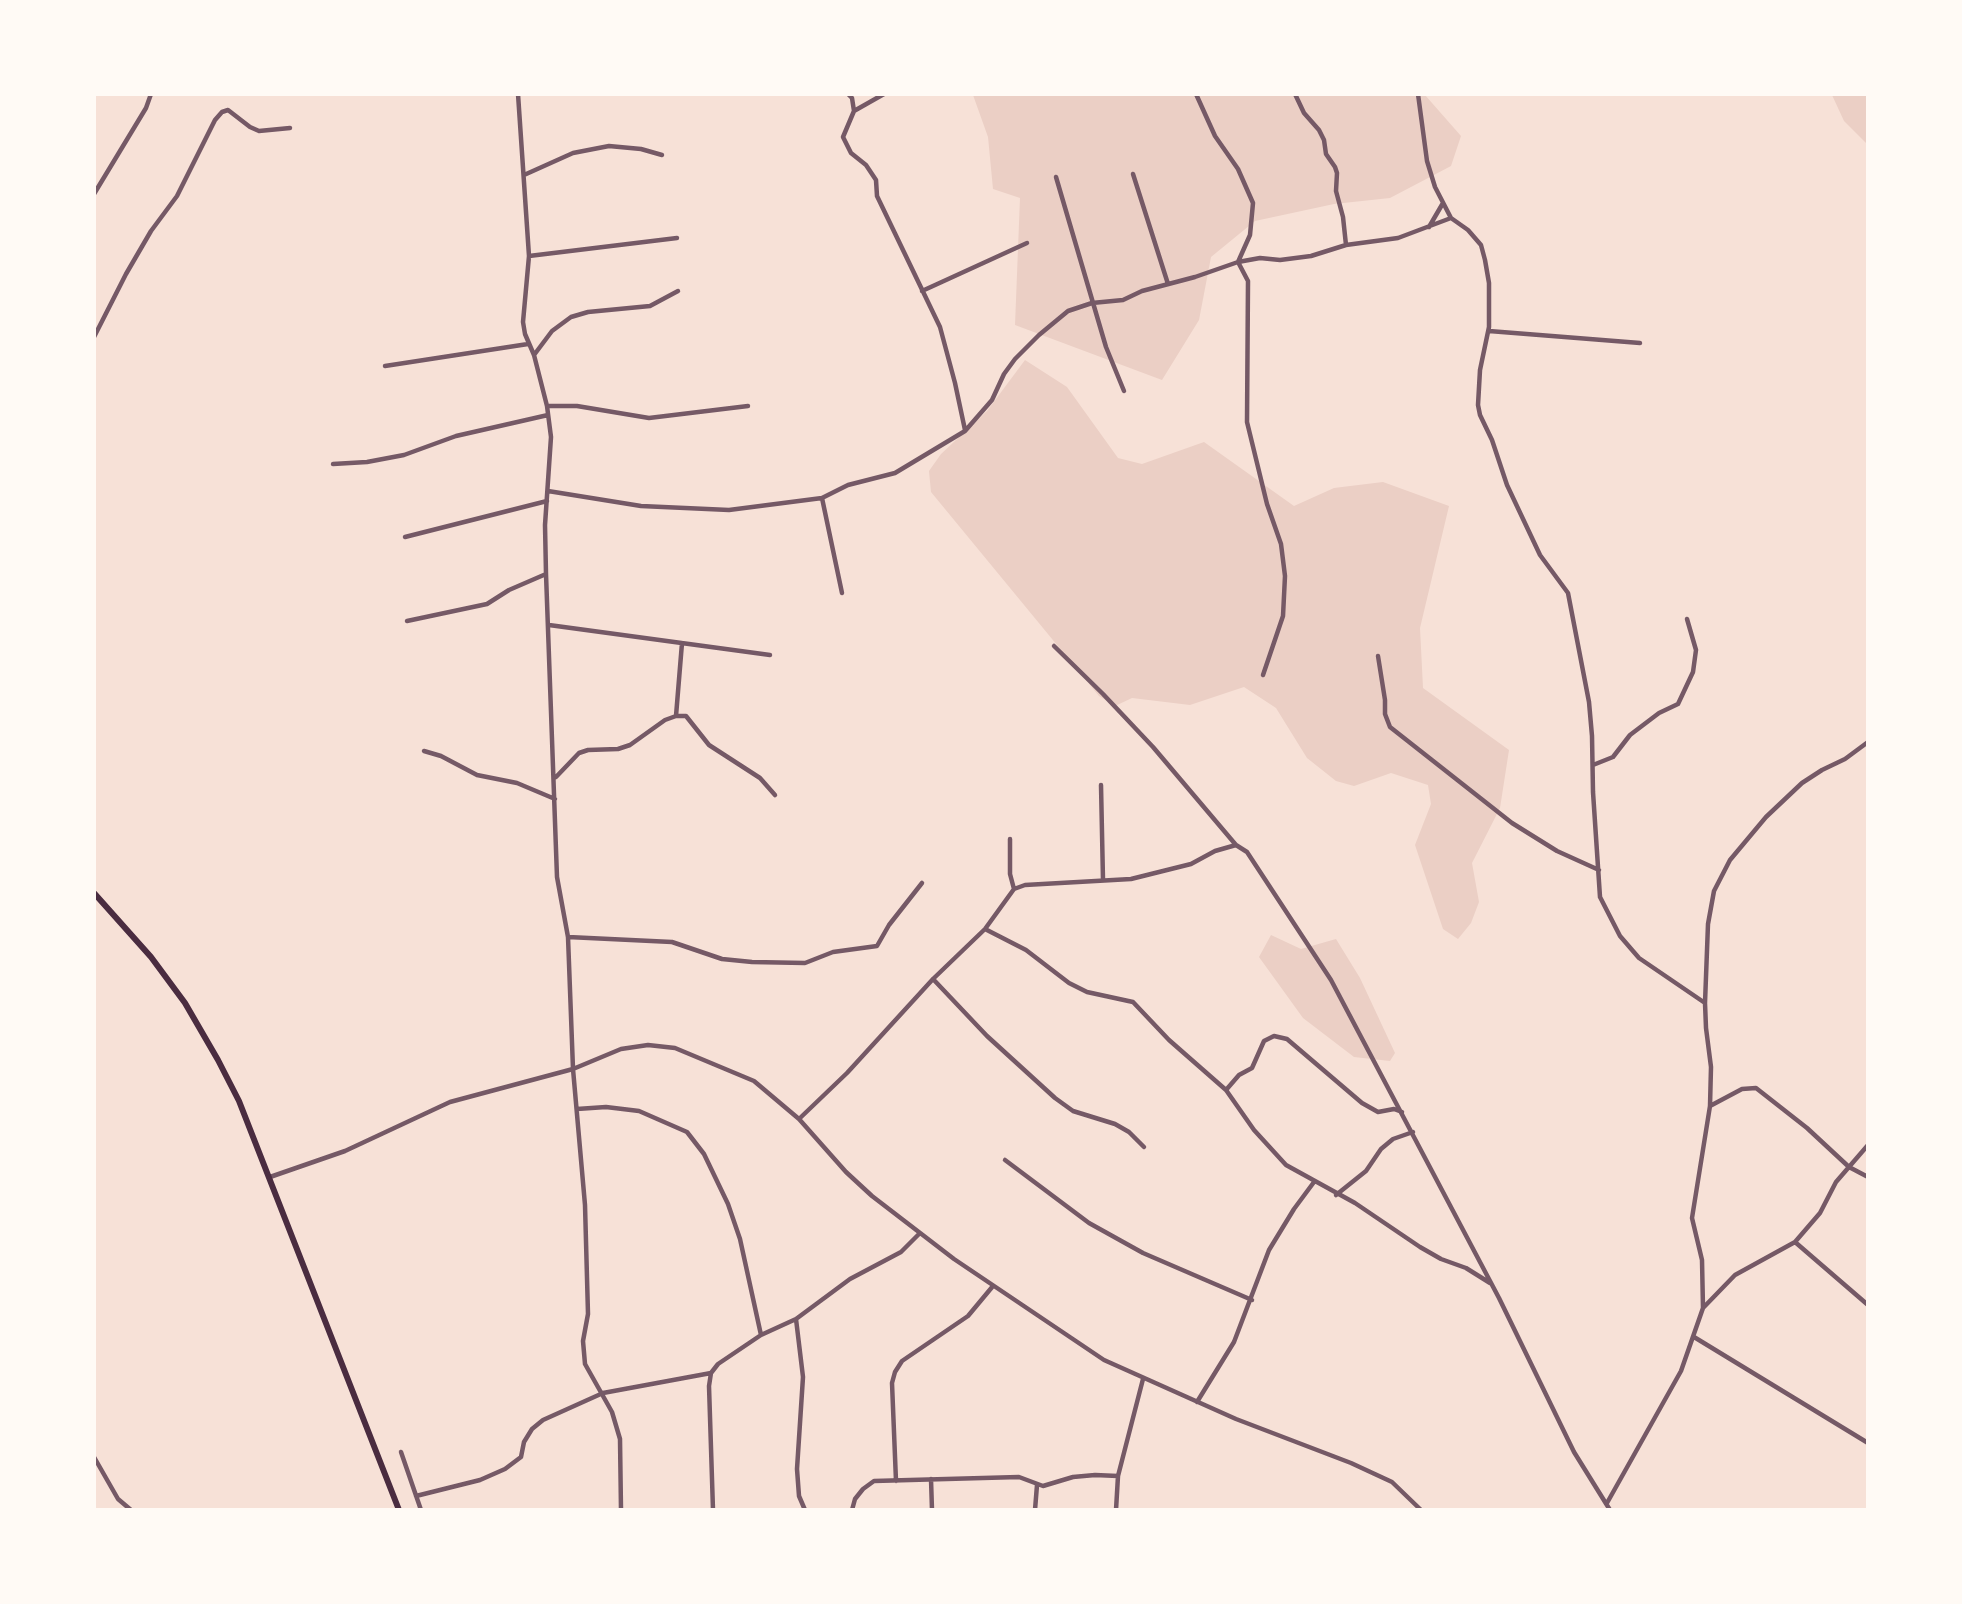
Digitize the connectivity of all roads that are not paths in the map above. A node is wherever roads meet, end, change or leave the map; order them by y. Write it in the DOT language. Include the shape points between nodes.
graph roads {
  1 [pos="151,94"];
  2 [pos="518,94"];
  3 [pos="848,94"];
  4 [pos="884,94"];
  5 [pos="1196,94"];
  6 [pos="1296,94"];
  7 [pos="1418,94"];
  8 [pos="854,111"];
  9 [pos="290,128"];
  10 [pos="663,155"];
  11 [pos="1133,174"];
  12 [pos="524,175"];
  13 [pos="1056,177"];
  14 [pos="94,194"];
  15 [pos="1443,203"];
  16 [pos="1451,218"];
  17 [pos="1429,227"];
  18 [pos="677,238"];
  19 [pos="1027,243"];
  20 [pos="1346,245"];
  21 [pos="529,256"];
  22 [pos="1238,261"];
  23 [pos="1168,284"];
  24 [pos="678,291"];
  25 [pos="922,291"];
  26 [pos="1092,303"];
  27 [pos="1489,331"];
  28 [pos="94,337"];
  29 [pos="1640,343"];
  30 [pos="528,344"];
  31 [pos="534,355"];
  32 [pos="385,366"];
  33 [pos="1124,391"];
  34 [pos="547,406"];
  35 [pos="748,406"];
  36 [pos="548,415"];
  37 [pos="965,431"];
  38 [pos="333,464"];
  39 [pos="548,491"];
  40 [pos="822,498"];
  41 [pos="547,501"];
  42 [pos="405,537"];
  43 [pos="546,574"];
  44 [pos="842,593"];
  45 [pos="1687,619"];
  46 [pos="407,621"];
  47 [pos="549,625"];
  48 [pos="682,643"];
  49 [pos="1054,646"];
  50 [pos="770,655"];
  51 [pos="1378,656"];
  52 [pos="1263,675"];
  53 [pos="676,716"];
  54 [pos="1867,742"];
  55 [pos="424,751"];
  56 [pos="1592,765"];
  57 [pos="555,778"];
  58 [pos="1101,785"];
  59 [pos="775,795"];
  60 [pos="555,799"];
  61 [pos="1010,839"];
  62 [pos="1236,845"];
  63 [pos="1599,870"];
  64 [pos="1103,880"];
  65 [pos="922,883"];
  66 [pos="1014,889"];
  67 [pos="94,893"];
  68 [pos="985,929"];
  69 [pos="568,937"];
  70 [pos="933,979"];
  71 [pos="1705,1003"];
  72 [pos="573,1069"];
  73 [pos="1226,1090"];
  74 [pos="1710,1106"];
  75 [pos="577,1110"];
  76 [pos="1403,1113"];
  77 [pos="799,1119"];
  78 [pos="1413,1132"];
  79 [pos="1867,1146"];
  80 [pos="1144,1147"];
  81 [pos="1004,1160"];
  82 [pos="1849,1167"];
  83 [pos="270,1177"];
  84 [pos="1867,1177"];
  85 [pos="1314,1182"];
  86 [pos="1336,1195"];
  87 [pos="920,1233"];
  88 [pos="1795,1242"];
  89 [pos="1491,1284"];
  90 [pos="993,1286"];
  91 [pos="1252,1300"];
  92 [pos="1867,1305"];
  93 [pos="1703,1308"];
  94 [pos="796,1319"];
  95 [pos="761,1335"];
  96 [pos="1694,1337"];
  97 [pos="711,1373"];
  98 [pos="1143,1379"];
  99 [pos="603,1392"];
  100 [pos="1197,1402"];
  101 [pos="1867,1443"];
  102 [pos="401,1452"];
  103 [pos="94,1457"];
  104 [pos="1118,1476"];
  105 [pos="931,1479"];
  106 [pos="896,1481"];
  107 [pos="1037,1485"];
  108 [pos="416,1496"];
  109 [pos="1607,1503"];
  110 [pos="131,1510"];
  111 [pos="399,1510"];
  112 [pos="421,1510"];
  113 [pos="621,1510"];
  114 [pos="713,1510"];
  115 [pos="805,1510"];
  116 [pos="852,1510"];
  117 [pos="932,1510"];
  118 [pos="1035,1510"];
  119 [pos="1116,1510"];
  120 [pos="1421,1510"];
  121 [pos="1610,1510"];
  1 -- 14 [label="street"];
  2 -- 12 [label="street"];
  3 -- 8 [label="street"];
  4 -- 8 [label="street"];
  5 -- 22 [label="street" via="1253,202 1250,235"];
  6 -- 20 [label="street" via="1319,130 1337,173"];
  7 -- 15 [label="street" via="1427,161"];
  8 -- 25 [label="street" via="843,136 851,153 876,180 877,196"];
  9 -- 28 [label="street" via="259,131 228,110 215,120 183,186 151,231"];
  10 -- 12 [label="street" via="608,146 573,153"];
  11 -- 23 [label="street"];
  12 -- 21 [label="street"];
  13 -- 26 [label="street"];
  15 -- 16 [label="street"];
  15 -- 17 [label="street"];
  16 -- 17 [label="street"];
  16 -- 27 [label="street" via="1481,244 1489,283"];
  17 -- 20 [label="street" via="1398,238"];
  18 -- 21 [label="street"];
  19 -- 25 [label="street"];
  20 -- 22 [label="street" via="1311,256"];
  21 -- 30 [label="street" via="523,323"];
  22 -- 23 [label="street"];
  22 -- 52 [label="street" via="1248,281 1247,422 1286,576 1283,616"];
  23 -- 26 [label="street" via="1123,300"];
  24 -- 31 [label="street" via="650,306 571,317 552,331"];
  25 -- 37 [label="street" via="940,327"];
  26 -- 33 [label="street"];
  26 -- 37 [label="street" via="1068,312 1015,359 992,400"];
  27 -- 29 [label="street"];
  27 -- 56 [label="street" via="1480,370 1480,415 1540,555 1568,593 1589,702"];
  30 -- 31 [label="street"];
  30 -- 32 [label="street"];
  31 -- 34 [label="street"];
  34 -- 35 [label="street" via="577,406 649,418"];
  34 -- 36 [label="street"];
  36 -- 38 [label="street" via="456,436 404,455"];
  36 -- 39 [label="street"];
  37 -- 40 [label="street" via="895,473 848,485"];
  39 -- 40 [label="street" via="641,506 729,510"];
  39 -- 41 [label="street"];
  40 -- 44 [label="street"];
  41 -- 42 [label="street"];
  41 -- 43 [label="street"];
  43 -- 46 [label="street" via="486,604"];
  43 -- 47 [label="street"];
  45 -- 56 [label="street" via="1696,650 1693,672 1678,704 1630,735 1613,757"];
  47 -- 48 [label="street"];
  47 -- 57 [label="street"];
  48 -- 50 [label="street"];
  48 -- 53 [label="street"];
  49 -- 62 [label="street" via="1153,747"];
  51 -- 63 [label="street" via="1390,727 1512,823"];
  53 -- 57 [label="street" via="630,745 579,753"];
  53 -- 59 [label="street" via="686,716 709,745 760,778"];
  54 -- 71 [label="street" via="1802,783 1730,860 1717,881 1708,924"];
  55 -- 60 [label="street" via="477,775 517,783"];
  56 -- 63 [label="street"];
  57 -- 60 [label="street"];
  58 -- 64 [label="street"];
  60 -- 69 [label="street" via="557,877"];
  61 -- 66 [label="street"];
  62 -- 64 [label="street" via="1191,864 1131,879"];
  62 -- 76 [label="street" via="1247,852 1331,979"];
  63 -- 71 [label="street" via="1600,897 1620,936 1639,958"];
  64 -- 66 [label="street"];
  65 -- 69 [label="street" via="877,946 833,952 804,963 722,960 672,942"];
  66 -- 68 [label="street"];
  67 -- 83 [label="main road" via="185,1003 239,1101"];
  68 -- 70 [label="street"];
  68 -- 73 [label="street" via="1026,950 1087,992 1133,1002 1168,1041"];
  69 -- 72 [label="street"];
  70 -- 77 [label="street"];
  70 -- 80 [label="street" via="1055,1098 1073,1111 1115,1124"];
  71 -- 74 [label="street"];
  72 -- 75 [label="street"];
  72 -- 77 [label="street" via="621,1049 674,1048 754,1081"];
  72 -- 83 [label="street" via="450,1102 345,1151"];
  73 -- 76 [label="street" via="1252,1068 1264,1041 1274,1036 1287,1039 1362,1103 1378,1112 1394,1109"];
  73 -- 85 [label="street" via="1270,1149"];
  74 -- 82 [label="street" via="1742,1089 1756,1088"];
  74 -- 93 [label="street" via="1692,1217 1702,1260"];
  75 -- 95 [label="street" via="639,1111 687,1132 704,1154 728,1204"];
  75 -- 99 [label="street" via="585,1205 585,1364"];
  76 -- 78 [label="street"];
  77 -- 87 [label="street" via="872,1196"];
  78 -- 86 [label="street" via="1393,1139 1366,1171"];
  78 -- 89 [label="street"];
  79 -- 82 [label="street"];
  81 -- 91 [label="street" via="1089,1223 1143,1253"];
  82 -- 84 [label="street"];
  82 -- 88 [label="street"];
  83 -- 111 [label="main road"];
  85 -- 86 [label="street"];
  85 -- 91 [label="street" via="1269,1250"];
  86 -- 89 [label="street"];
  87 -- 90 [label="street"];
  87 -- 94 [label="street" via="901,1252 850,1279"];
  88 -- 92 [label="street"];
  88 -- 93 [label="street" via="1735,1275"];
  89 -- 109 [label="street" via="1574,1452"];
  90 -- 98 [label="street" via="1104,1360"];
  90 -- 106 [label="street" via="968,1316 902,1361 895,1372"];
  91 -- 100 [label="street" via="1234,1342"];
  93 -- 96 [label="street"];
  94 -- 95 [label="street"];
  94 -- 115 [label="street" via="803,1377 797,1469"];
  95 -- 97 [label="street"];
  96 -- 101 [label="street"];
  96 -- 109 [label="street" via="1681,1371"];
  97 -- 99 [label="street"];
  97 -- 114 [label="street"];
  98 -- 100 [label="street"];
  98 -- 104 [label="street"];
  99 -- 108 [label="street" via="543,1420 524,1442 521,1457 505,1469"];
  99 -- 113 [label="street" via="620,1439"];
  100 -- 120 [label="street" via="1392,1482"];
  102 -- 108 [label="street"];
  103 -- 110 [label="street" via="118,1499"];
  104 -- 107 [label="street" via="1073,1477"];
  104 -- 119 [label="street"];
  105 -- 106 [label="street"];
  105 -- 107 [label="street" via="1019,1477"];
  105 -- 117 [label="street"];
  106 -- 116 [label="street" via="874,1481 855,1499"];
  107 -- 118 [label="street"];
  108 -- 112 [label="street"];
  109 -- 121 [label="street"];
}
